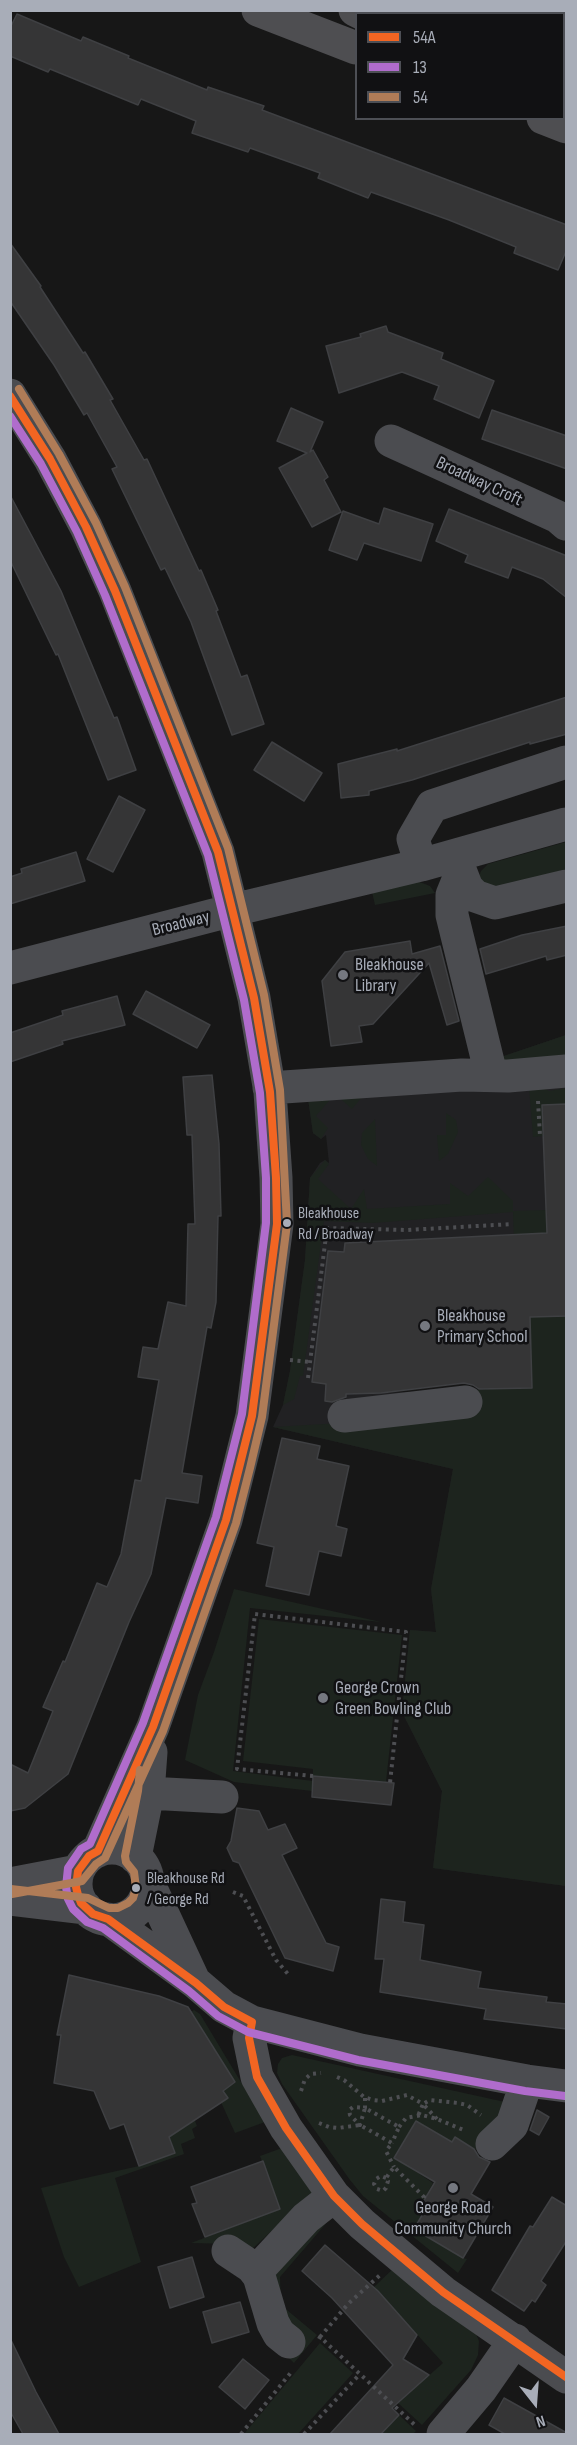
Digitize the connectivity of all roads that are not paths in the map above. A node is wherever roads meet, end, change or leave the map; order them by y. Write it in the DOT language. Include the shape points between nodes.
graph roads {
  1 [pos="258,10"];
  2 [pos="355,47"];
  3 [pos="548,120"];
  4 [pos="567,128"];
  5 [pos="10,395"];
  6 [pos="391,441"];
  7 [pos="567,524"];
  8 [pos="567,762"];
  9 [pos="567,824"];
  10 [pos="457,864"];
  11 [pos="421,865"];
  12 [pos="567,886"];
  13 [pos="233,910"];
  14 [pos="10,968"];
  15 [pos="567,1071"];
  16 [pos="491,1074"];
  17 [pos="269,1088"];
  18 [pos="466,1402"];
  19 [pos="344,1416"];
  20 [pos="153,1727"];
  21 [pos="148,1793"];
  22 [pos="222,1797"];
  23 [pos="88,1861"];
  24 [pos="142,1869"];
  25 [pos="10,1884"];
  26 [pos="10,1899"];
  27 [pos="97,1914"];
  28 [pos="196,1983"];
  29 [pos="252,2022"];
  30 [pos="527,2081"];
  31 [pos="567,2086"];
  32 [pos="488,2130"];
  33 [pos="334,2196"];
  34 [pos="228,2251"];
  35 [pos="256,2272"];
  36 [pos="514,2340"];
  37 [pos="305,2347"];
  38 [pos="567,2377"];
  39 [pos="430,2431"];
  1 -- 2 [label="highway"];
  3 -- 4 [label="highway"];
  5 -- 13 [label="street" via="50,459 115,591 218,852"];
  6 -- 7 [label="street, Broadway Croft"];
  8 -- 11 [label="street" via="432,806 413,839"];
  9 -- 10 [label="street, Broadway"];
  10 -- 11 [label="street, Broadway"];
  10 -- 12 [label="street" via="467,888 475,896 495,903"];
  10 -- 16 [label="street" via="452,915"];
  11 -- 13 [label="street, Broadway"];
  13 -- 14 [label="street, Broadway"];
  13 -- 17 [label="street" via="254,998"];
  15 -- 16 [label="street"];
  16 -- 17 [label="street"];
  17 -- 20 [label="street" via="277,1224 252,1416 226,1520"];
  18 -- 19 [label="street"];
  20 -- 21 [label="street"];
  20 -- 23 [label="street"];
  21 -- 22 [label="street"];
  21 -- 24 [label="street"];
  23 -- 24 [label="street" via="106,1848 120,1849"];
  23 -- 25 [label="street"];
  23 -- 27 [label="street" via="76,1887 81,1903"];
  24 -- 27 [label="street" via="146,1896 134,1912 120,1919"];
  24 -- 28 [label="street"];
  26 -- 27 [label="street"];
  27 -- 28 [label="street"];
  28 -- 29 [label="street" via="224,2007"];
  29 -- 30 [label="street" via="360,2050"];
  29 -- 33 [label="street" via="249,2038 257,2077 286,2128"];
  30 -- 31 [label="street"];
  30 -- 32 [label="street" via="512,2125"];
  33 -- 35 [label="street" via="306,2218"];
  33 -- 36 [label="street" via="399,2257"];
  34 -- 35 [label="street"];
  35 -- 37 [label="street" via="279,2334"];
  36 -- 38 [label="street"];
  36 -- 39 [label="street" via="481,2389"];
}
